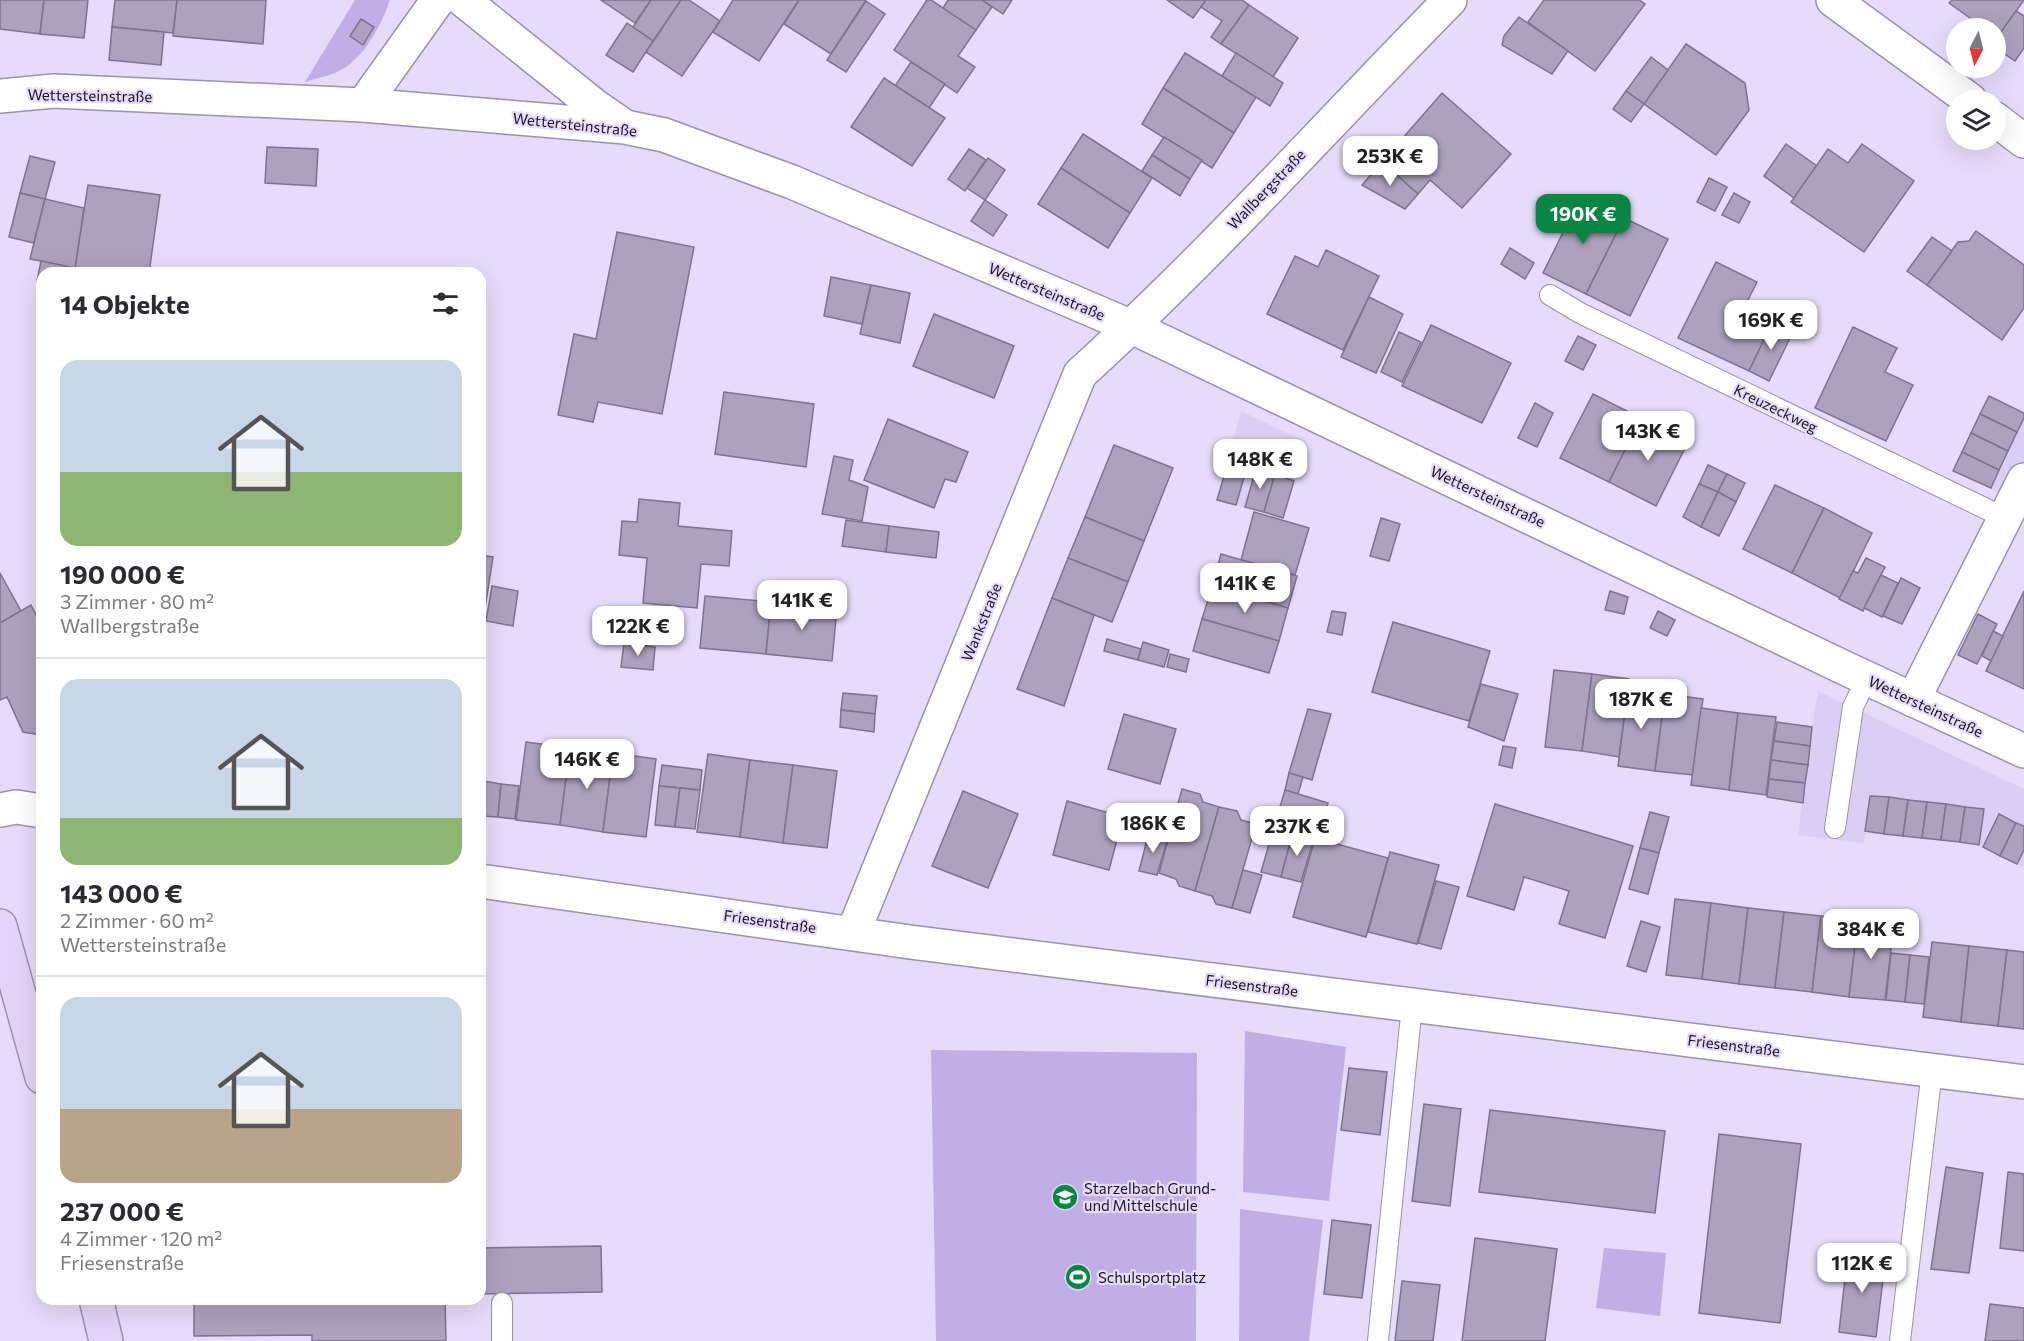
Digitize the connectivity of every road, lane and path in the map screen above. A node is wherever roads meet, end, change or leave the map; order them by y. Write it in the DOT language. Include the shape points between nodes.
graph roads {
  1 [pos="438,0"];
  2 [pos="463,0"];
  3 [pos="1450,0"];
  4 [pos="1833,0"];
  5 [pos="1956,90"];
  6 [pos="0,96"];
  7 [pos="363,105"];
  8 [pos="625,127"];
  9 [pos="2006,127"];
  10 [pos="2024,141"];
  11 [pos="1550,295"];
  12 [pos="1132,327"];
  13 [pos="2024,480"];
  14 [pos="2005,518"];
  15 [pos="1867,678"];
  16 [pos="1914,700"];
  17 [pos="2024,751"];
  18 [pos="0,810"];
  19 [pos="36,810"];
  20 [pos="1836,828"];
  21 [pos="486,881"];
  22 [pos="0,926"];
  23 [pos="853,933"];
  24 [pos="1412,1005"];
  25 [pos="36,1055"];
  26 [pos="1932,1070"];
  27 [pos="2024,1082"];
  28 [pos="502,1303"];
  29 [pos="97,1305"];
  30 [pos="106,1341"];
  31 [pos="502,1341"];
  32 [pos="1378,1341"];
  33 [pos="1900,1341"];
  1 -- 7 [label="street"];
  2 -- 8 [label="street"];
  3 -- 12 [label="street, Wallbergstraße"];
  4 -- 5 [label="street"];
  6 -- 7 [label="street, Wettersteinstraße" via="54,91"];
  7 -- 8 [label="street, Wettersteinstraße"];
  8 -- 12 [label="street, Wettersteinstraße" via="664,135 792,182"];
  9 -- 10 [label="street"];
  11 -- 14 [label="lane, Kreuzeckweg" via="1590,318"];
  12 -- 15 [label="street, Wettersteinstraße"];
  12 -- 23 [label="street, Wankstraße" via="1080,374"];
  13 -- 14 [label="street"];
  14 -- 16 [label="street"];
  15 -- 16 [label="street, Wettersteinstraße"];
  15 -- 20 [label="lane" via="1853,707"];
  16 -- 17 [label="street, Wettersteinstraße"];
  18 -- 19 [label="street" via="16,807"];
  21 -- 23 [label="street, Friesenstraße"];
  22 -- 25 [label="main road"];
  23 -- 24 [label="street, Friesenstraße"];
  24 -- 26 [label="street, Friesenstraße"];
  24 -- 32 [label="lane"];
  26 -- 27 [label="street, Friesenstraße"];
  26 -- 33 [label="lane"];
  28 -- 31 [label="lane"];
  29 -- 30 [label="main road"];
}
